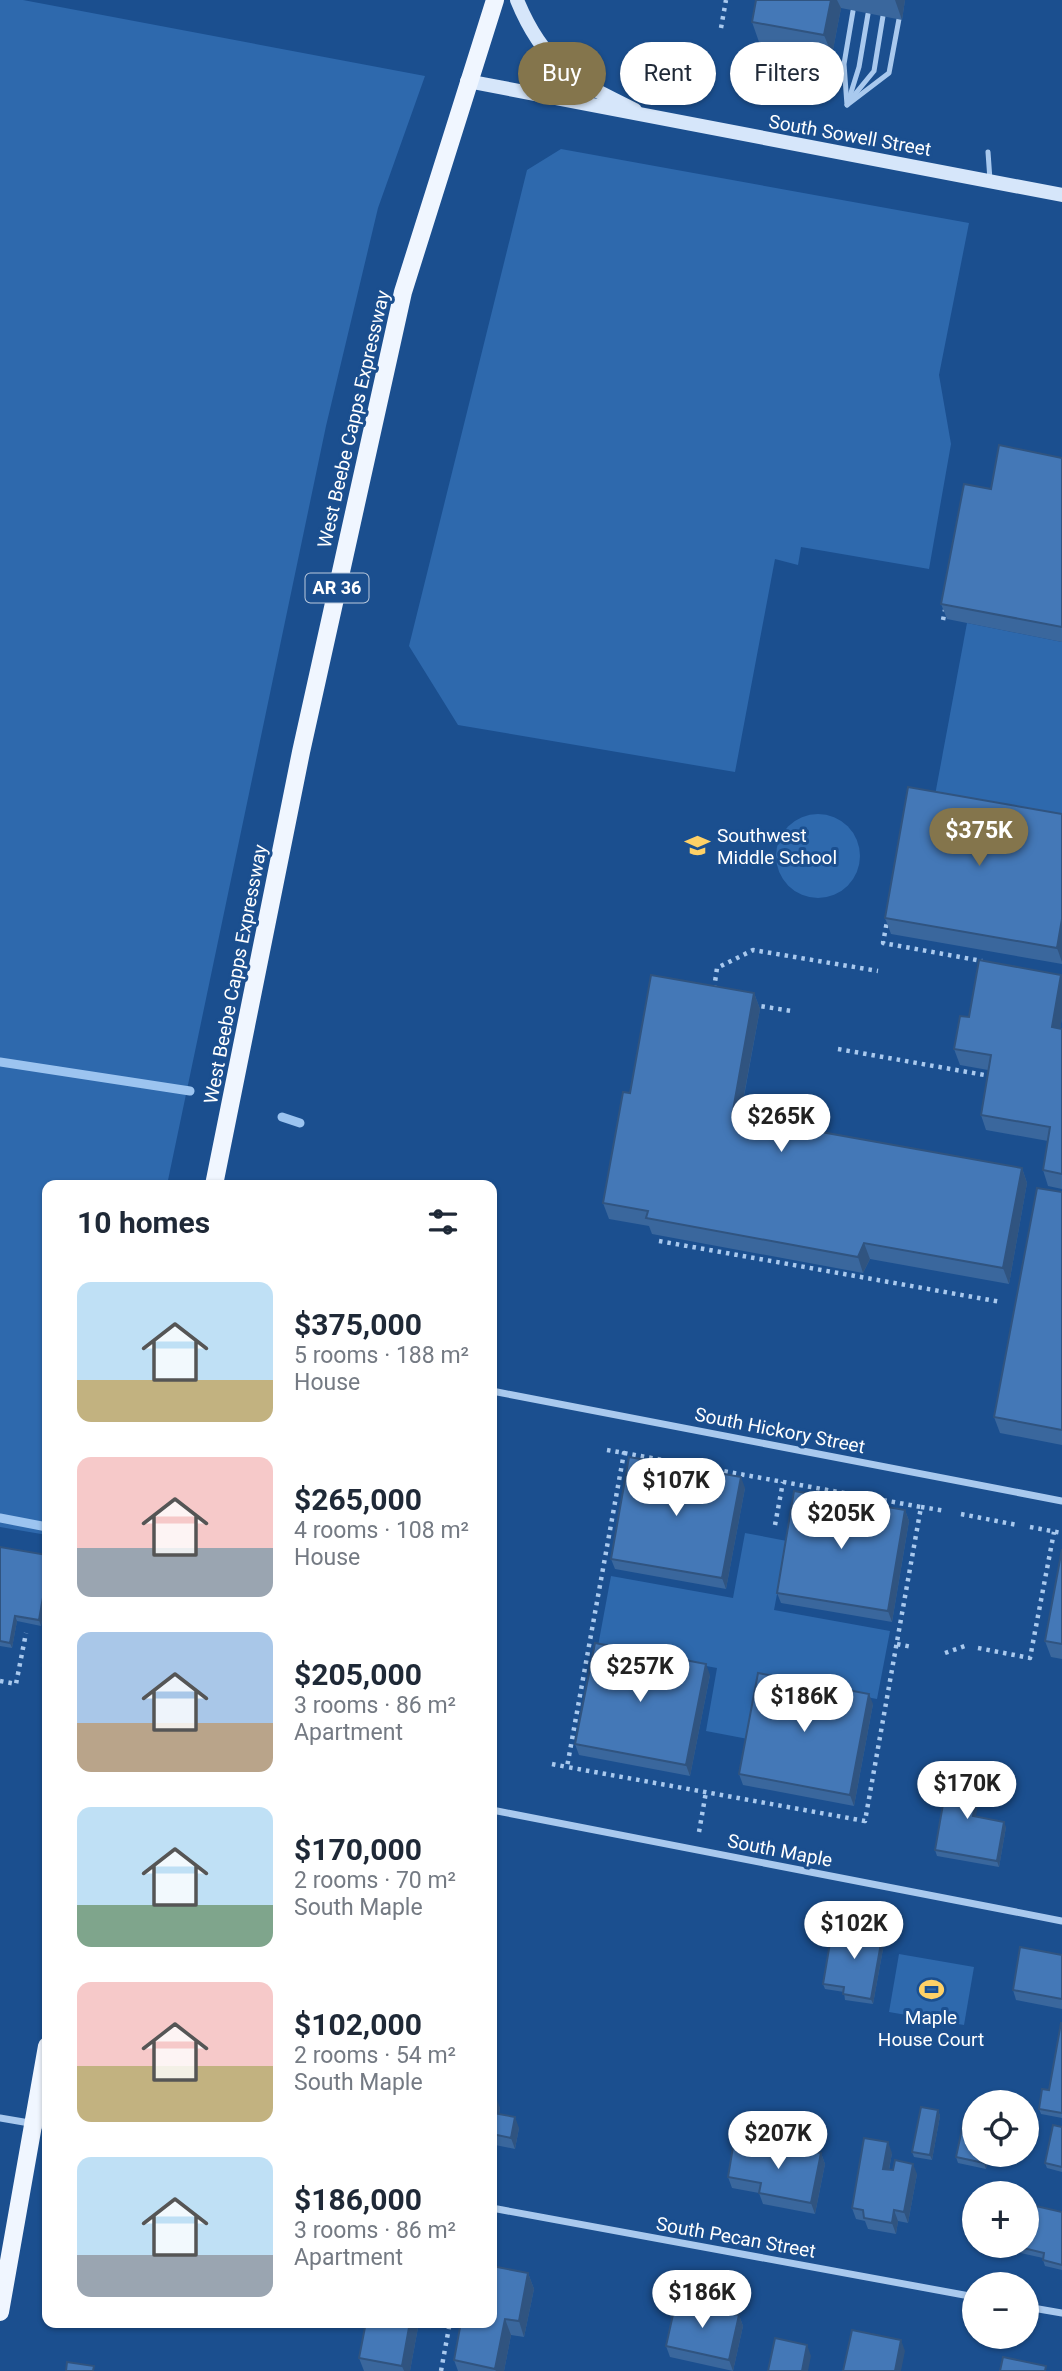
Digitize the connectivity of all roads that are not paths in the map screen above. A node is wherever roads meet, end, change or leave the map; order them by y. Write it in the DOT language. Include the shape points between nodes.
graph roads {
  1 [pos="495,0"];
  2 [pos="517,0"];
  3 [pos="853,11"];
  4 [pos="868,14"];
  5 [pos="883,16"];
  6 [pos="899,19"];
  7 [pos="467,81"];
  8 [pos="847,105"];
  9 [pos="652,118"];
  10 [pos="988,152"];
  11 [pos="990,180"];
  12 [pos="1062,195"];
  13 [pos="215,1180"];
  14 [pos="497,1392"];
  15 [pos="1062,1501"];
  16 [pos="497,1811"];
  17 [pos="1062,1921"];
  18 [pos="42,2102"];
  19 [pos="0,2118"];
  20 [pos="40,2125"];
  21 [pos="497,2209"];
  22 [pos="962,2295"];
  23 [pos="1039,2309"];
  24 [pos="0,2312"];
  25 [pos="1062,2313"];
  1 -- 7 [label="main road, West Beebe Capps Expressway / AR 36"];
  2 -- 9 [label="street" via="531,34 547,55 588,87"];
  3 -- 8 [label="lane" via="844,64"];
  4 -- 8 [label="lane"];
  5 -- 8 [label="lane" via="874,71"];
  6 -- 8 [label="lane" via="889,73"];
  7 -- 9 [label="street, South Sowell Street"];
  7 -- 13 [label="main road, West Beebe Capps Expressway / AR 36" via="400,305 301,752"];
  9 -- 11 [label="street, South Sowell Street"];
  10 -- 11 [label="lane"];
  11 -- 12 [label="street, South Sowell Street"];
  14 -- 15 [label="street, South Hickory Street"];
  16 -- 17 [label="street, South Maple"];
  18 -- 20 [label="main road"];
  19 -- 20 [label="street"];
  20 -- 24 [label="main road"];
  21 -- 22 [label="street, South Pecan Street"];
  23 -- 25 [label="street"];
}
